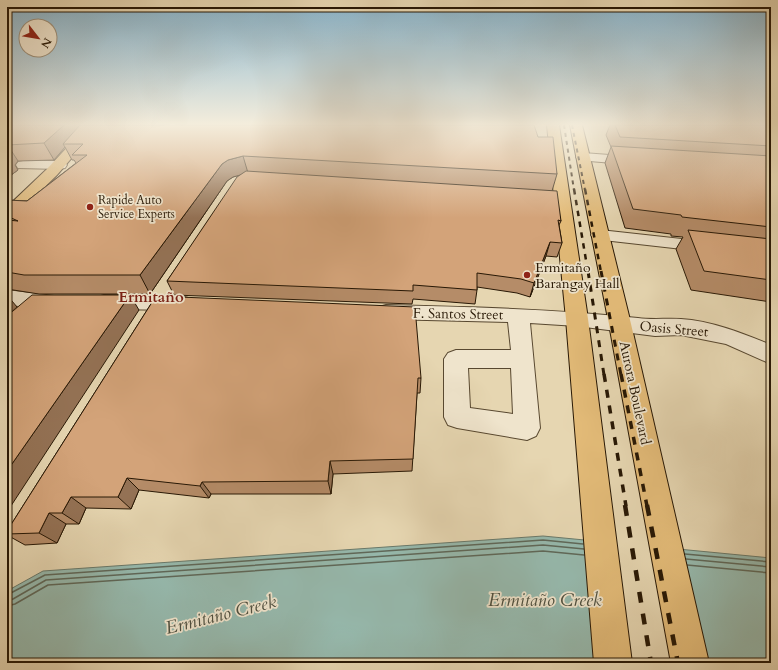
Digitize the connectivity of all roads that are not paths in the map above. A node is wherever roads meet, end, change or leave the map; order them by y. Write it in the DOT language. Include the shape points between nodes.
graph roads {
  1 [pos="42,156"];
  2 [pos="68,156"];
  3 [pos="553,156"];
  4 [pos="583,157"];
  5 [pos="64,161"];
  6 [pos="646,161"];
  7 [pos="23,166"];
  8 [pos="7,216"];
  9 [pos="600,236"];
  10 [pos="726,249"];
  11 [pos="162,295"];
  12 [pos="7,297"];
  13 [pos="39,302"];
  14 [pos="203,304"];
  15 [pos="369,312"];
  16 [pos="517,315"];
  17 [pos="577,319"];
  18 [pos="18,320"];
  19 [pos="620,324"];
  20 [pos="140,329"];
  21 [pos="771,354"];
  22 [pos="523,359"];
  23 [pos="613,663"];
  24 [pos="690,663"];
  1 -- 5 [label="street"];
  2 -- 5 [label="main road"];
  3 -- 17 [label="main road" via="553,197"];
  4 -- 6 [label="street"];
  4 -- 9 [label="main road, Aurora Boulevard"];
  5 -- 7 [label="street"];
  5 -- 8 [label="main road"];
  9 -- 10 [label="street"];
  9 -- 19 [label="main road, Aurora Boulevard"];
  11 -- 13 [label="street" via="81,302"];
  11 -- 14 [label="street"];
  11 -- 20 [label="street"];
  12 -- 13 [label="street"];
  13 -- 18 [label="street"];
  15 -- 16 [label="street, F. Santos Street"];
  16 -- 17 [label="street, F. Santos Street"];
  16 -- 22 [label="street"];
  17 -- 19 [label="street, F. Santos Street"];
  17 -- 23 [label="main road"];
  19 -- 21 [label="street, Oasis Street" via="655,328 682,327 713,332"];
  19 -- 24 [label="main road, Aurora Boulevard"];
}
